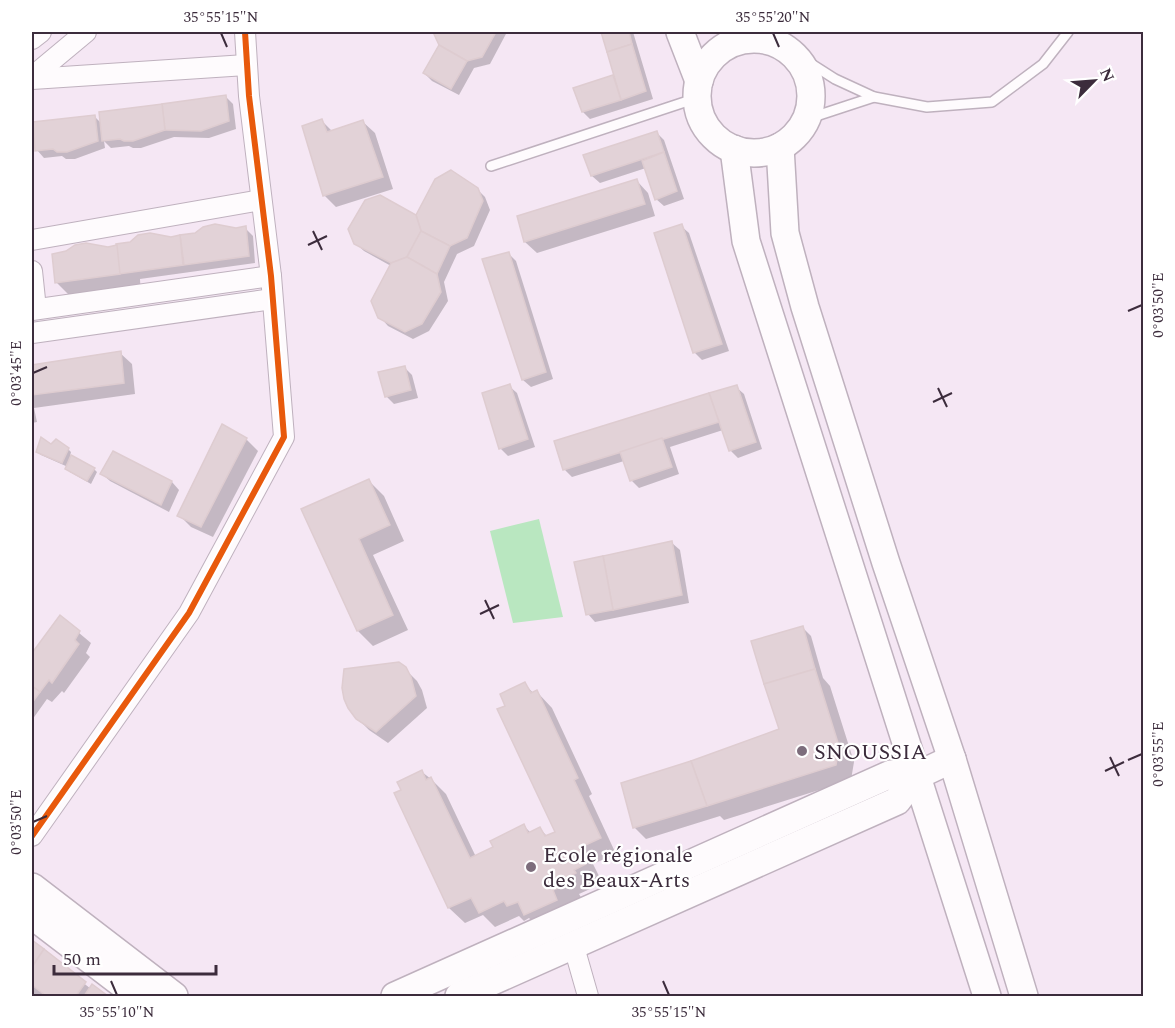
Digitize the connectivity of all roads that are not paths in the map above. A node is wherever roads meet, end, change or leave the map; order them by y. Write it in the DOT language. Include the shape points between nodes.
graph roads {
  1 [pos="41,32"];
  2 [pos="86,32"];
  3 [pos="245,32"];
  4 [pos="680,32"];
  5 [pos="1068,32"];
  6 [pos="750,35"];
  7 [pos="32,39"];
  8 [pos="788,49"];
  9 [pos="246,65"];
  10 [pos="32,78"];
  11 [pos="698,89"];
  12 [pos="874,97"];
  13 [pos="807,119"];
  14 [pos="780,147"];
  15 [pos="734,149"];
  16 [pos="490,166"];
  17 [pos="261,200"];
  18 [pos="32,240"];
  19 [pos="32,271"];
  20 [pos="271,276"];
  21 [pos="272,298"];
  22 [pos="34,310"];
  23 [pos="32,333"];
  24 [pos="952,759"];
  25 [pos="916,776"];
  26 [pos="32,836"];
  27 [pos="32,887"];
  28 [pos="32,915"];
  29 [pos="573,947"];
  30 [pos="138,996"];
  31 [pos="174,996"];
  32 [pos="395,996"];
  33 [pos="459,996"];
  34 [pos="588,996"];
  35 [pos="987,996"];
  36 [pos="1024,996"];
  1 -- 7 [label="street"];
  2 -- 10 [label="street"];
  3 -- 9 [label="street"];
  4 -- 11 [label="main road"];
  5 -- 12 [label="lane" via="1043,64 992,102 927,107"];
  6 -- 8 [label="main road"];
  6 -- 11 [label="main road" via="719,50 706,64"];
  8 -- 12 [label="lane" via="835,79"];
  8 -- 13 [label="main road" via="802,63 810,81 812,100"];
  9 -- 10 [label="street"];
  9 -- 17 [label="street"];
  11 -- 15 [label="main road" via="700,114 708,129"];
  11 -- 16 [label="lane"];
  12 -- 13 [label="lane"];
  13 -- 14 [label="main road" via="796,135"];
  14 -- 15 [label="main road" via="750,153"];
  14 -- 24 [label="main road" via="785,233 805,307"];
  15 -- 25 [label="main road" via="746,241"];
  17 -- 18 [label="street"];
  17 -- 20 [label="street"];
  19 -- 22 [label="street"];
  20 -- 21 [label="street"];
  20 -- 22 [label="street"];
  21 -- 23 [label="street"];
  21 -- 26 [label="street" via="284,437 189,613"];
  24 -- 25 [label="main road"];
  24 -- 36 [label="main road"];
  25 -- 29 [label="main road" via="897,801"];
  25 -- 32 [label="main road" via="891,774"];
  25 -- 35 [label="main road"];
  27 -- 31 [label="main road"];
  28 -- 30 [label="main road"];
  29 -- 33 [label="main road"];
  29 -- 34 [label="street"];
}
